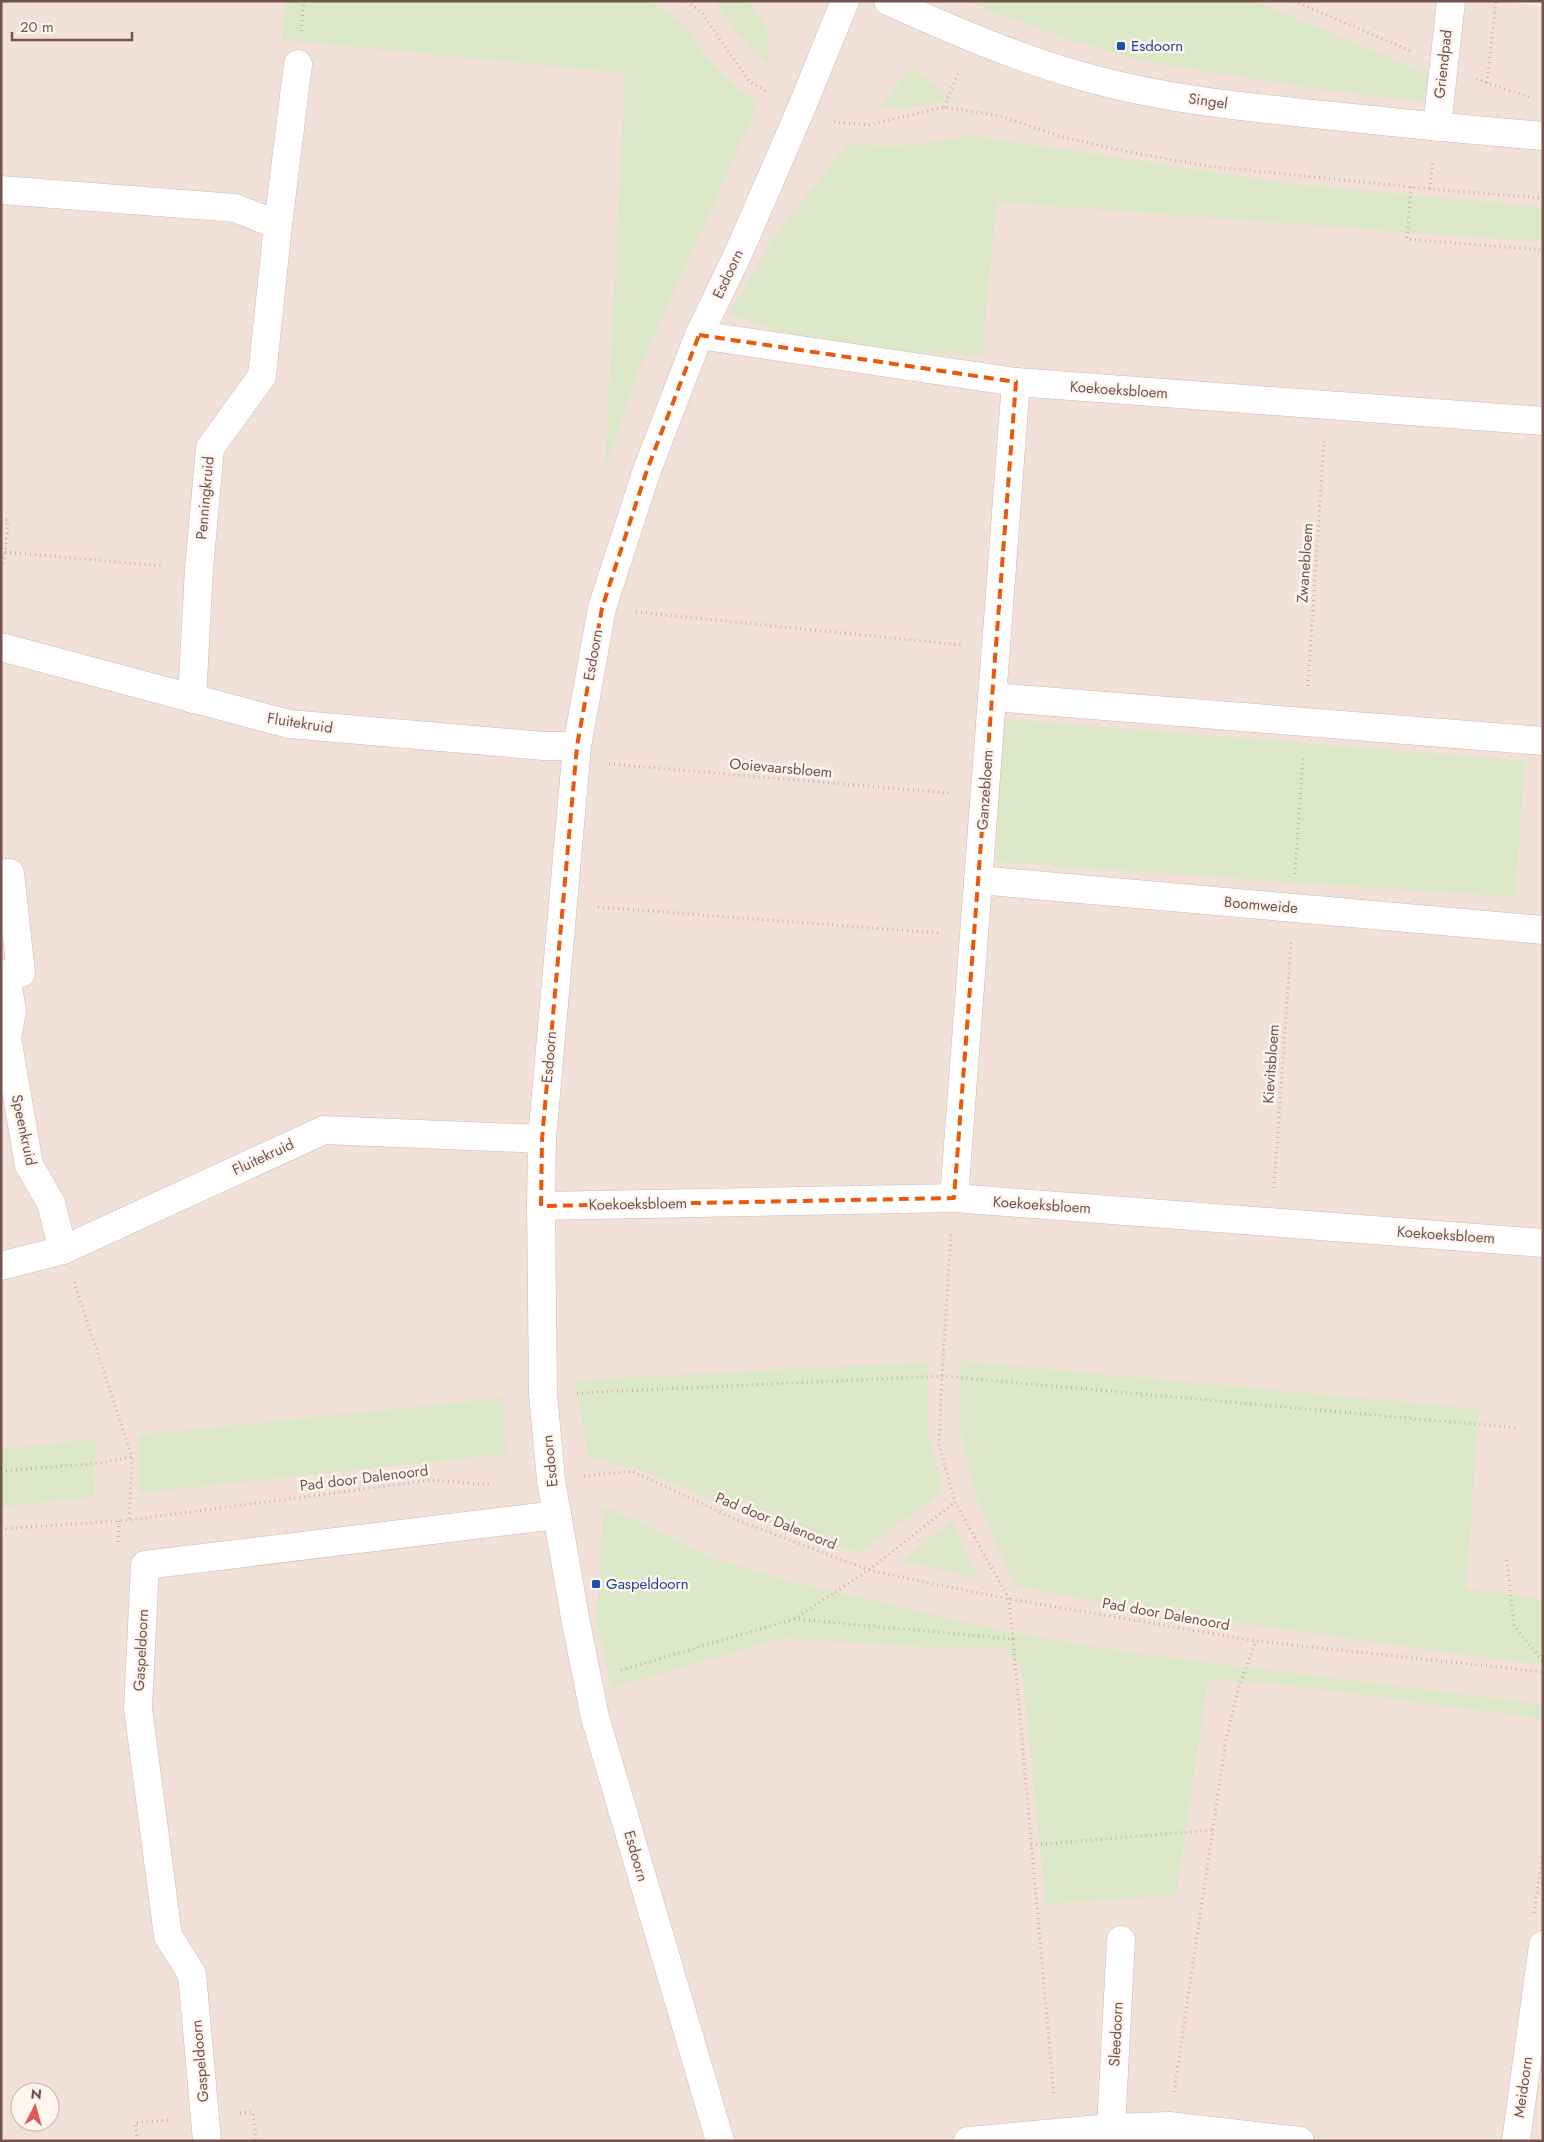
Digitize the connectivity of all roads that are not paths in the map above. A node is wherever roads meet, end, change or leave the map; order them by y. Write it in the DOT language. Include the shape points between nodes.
graph roads {
  1 [pos="845,1"];
  2 [pos="888,1"];
  3 [pos="1450,1"];
  4 [pos="298,64"];
  5 [pos="1437,127"];
  6 [pos="1543,136"];
  7 [pos="1,190"];
  8 [pos="278,225"];
  9 [pos="699,334"];
  10 [pos="1016,382"];
  11 [pos="1543,421"];
  12 [pos="1,647"];
  13 [pos="992,696"];
  14 [pos="192,698"];
  15 [pos="1543,741"];
  16 [pos="576,754"];
  17 [pos="1,874"];
  18 [pos="978,880"];
  19 [pos="1543,930"];
  20 [pos="3,975"];
  21 [pos="542,1139"];
  22 [pos="954,1198"];
  23 [pos="541,1206"];
  24 [pos="1543,1243"];
  25 [pos="63,1250"];
  26 [pos="1,1266"];
  27 [pos="557,1515"];
  28 [pos="1120,1940"];
  29 [pos="1542,1945"];
  30 [pos="1111,2128"];
  31 [pos="207,2141"];
  32 [pos="720,2141"];
  33 [pos="968,2141"];
  34 [pos="1300,2141"];
  35 [pos="1516,2141"];
  1 -- 9 [label="street, Esdoorn" via="738,254"];
  2 -- 5 [label="street, Singel" via="1019,57 1139,90 1276,110"];
  3 -- 5 [label="street, Griendpad"];
  4 -- 8 [label="street, Penningkruid"];
  5 -- 6 [label="street, Singel"];
  7 -- 8 [label="street" via="235,208"];
  8 -- 14 [label="street, Penningkruid" via="262,376 210,448"];
  9 -- 10 [label="street, Koekoeksbloem"];
  9 -- 16 [label="street, Esdoorn" via="647,470 602,608"];
  10 -- 11 [label="street, Koekoeksbloem"];
  10 -- 13 [label="street, Ganzebloem"];
  12 -- 14 [label="street, Fluitekruid"];
  13 -- 15 [label="street"];
  13 -- 18 [label="street, Ganzebloem"];
  14 -- 16 [label="street, Fluitekruid" via="289,724 544,746"];
  16 -- 21 [label="street, Esdoorn"];
  17 -- 20 [label="street, Speenkruid" via="10,873 20,973"];
  18 -- 19 [label="street, Boomweide"];
  18 -- 22 [label="street, Ganzebloem"];
  20 -- 25 [label="street, Speenkruid" via="12,1011 7,1038 29,1165 51,1203"];
  21 -- 23 [label="street, Esdoorn"];
  21 -- 25 [label="street, Fluitekruid" via="324,1130"];
  22 -- 23 [label="street, Koekoeksbloem"];
  22 -- 24 [label="street, Koekoeksbloem"];
  23 -- 27 [label="street, Esdoorn" via="544,1394"];
  25 -- 26 [label="street, Fluitekruid"];
  27 -- 31 [label="street, Gaspeldoorn" via="145,1565 138,1708 168,1936 192,1974"];
  27 -- 32 [label="street, Esdoorn" via="595,1717"];
  28 -- 30 [label="street, Sleedoorn"];
  29 -- 35 [label="street, Meidoorn"];
  30 -- 33 [label="street"];
  30 -- 34 [label="street" via="1169,2126"];
}
